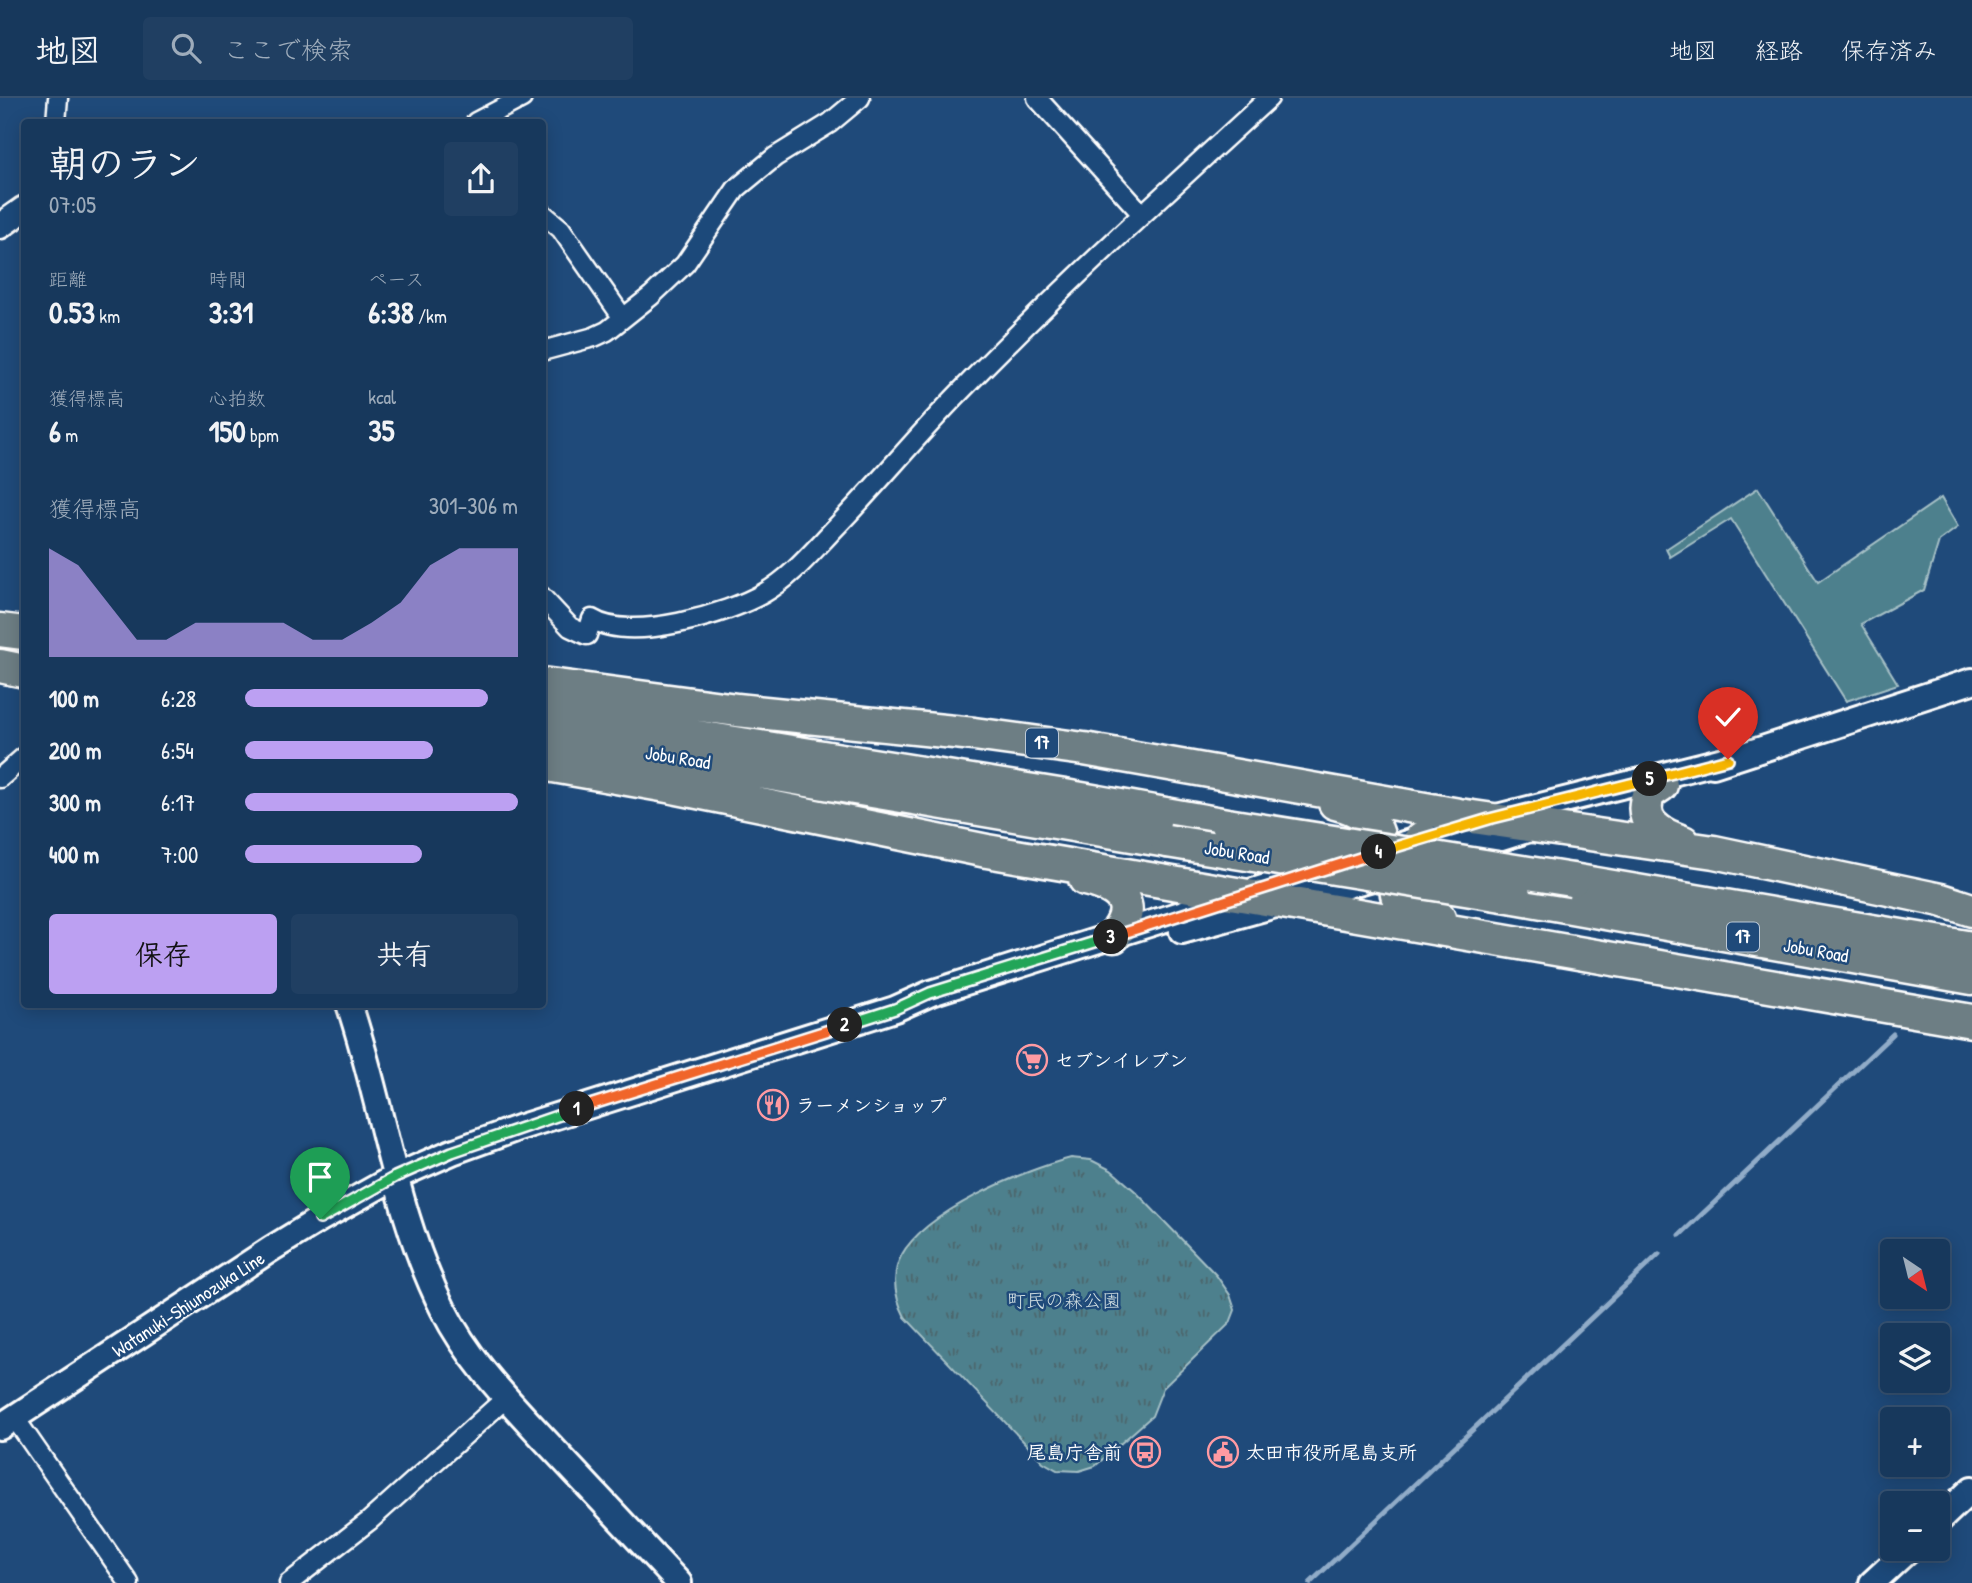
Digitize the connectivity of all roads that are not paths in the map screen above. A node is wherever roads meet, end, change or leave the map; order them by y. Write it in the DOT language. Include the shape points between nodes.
graph roads {
  1 [pos="58,98"];
  2 [pos="522,98"];
  3 [pos="860,98"];
  4 [pos="1037,98"];
  5 [pos="1269,98"];
  6 [pos="56,119"];
  7 [pos="482,119"];
  8 [pos="21,211"];
  9 [pos="1142,214"];
  10 [pos="546,216"];
  11 [pos="0,226"];
  12 [pos="623,318"];
  13 [pos="546,350"];
  14 [pos="546,601"];
  15 [pos="0,630"];
  16 [pos="21,633"];
  17 [pos="0,660"];
  18 [pos="21,663"];
  19 [pos="0,666"];
  20 [pos="21,670"];
  21 [pos="1972,681"];
  22 [pos="546,685"];
  23 [pos="546,713"];
  24 [pos="546,736"];
  25 [pos="1728,759"];
  26 [pos="21,760"];
  27 [pos="546,765"];
  28 [pos="1223,772"];
  29 [pos="0,778"];
  30 [pos="1661,785"];
  31 [pos="1489,819"];
  32 [pos="1539,826"];
  33 [pos="1422,838"];
  34 [pos="987,851"];
  35 [pos="1714,852"];
  36 [pos="1388,861"];
  37 [pos="1353,883"];
  38 [pos="1240,895"];
  39 [pos="1286,903"];
  40 [pos="1972,910"];
  41 [pos="1114,936"];
  42 [pos="1499,940"];
  43 [pos="1972,948"];
  44 [pos="1972,978"];
  45 [pos="350,1008"];
  46 [pos="895,1009"];
  47 [pos="1972,1021"];
  48 [pos="395,1177"];
  49 [pos="506,1398"];
  50 [pos="7,1422"];
  51 [pos="1972,1489"];
  52 [pos="1950,1510"];
  53 [pos="1896,1561"];
  54 [pos="129,1583"];
  55 [pos="289,1583"];
  56 [pos="679,1583"];
  57 [pos="1872,1583"];
  1 -- 6 [label="street"];
  2 -- 7 [label="street"];
  3 -- 12 [label="street" via="736,189 685,264"];
  4 -- 9 [label="street"];
  5 -- 9 [label="street"];
  8 -- 11 [label="main road"];
  9 -- 14 [label="street" via="959,393 800,565 764,593 717,613 634,629 601,625 593,619 587,635 570,627"];
  10 -- 12 [label="street" via="561,229"];
  12 -- 13 [label="street" via="594,337"];
  15 -- 16 [label="highway"];
  17 -- 18 [label="highway"];
  19 -- 20 [label="highway"];
  21 -- 25 [label="main road, Watanuki-Shiunozuka Line"];
  22 -- 28 [label="highway, 17" via="974,734"];
  23 -- 43 [label="highway, Jobu Road / 17, bridge"];
  24 -- 44 [label="highway, Jobu Road / 17, bridge"];
  25 -- 30 [label="main road, Watanuki-Shiunozuka Line"];
  25 -- 31 [label="main road, Watanuki-Shiunozuka Line"];
  26 -- 29 [label="street"];
  27 -- 34 [label="highway, 17"];
  28 -- 31 [label="highway, 17"];
  28 -- 36 [label="highway" via="1360,811 1377,830"];
  30 -- 32 [label="main road, Watanuki-Shiunozuka Line"];
  30 -- 35 [label="highway" via="1646,800 1645,814 1652,828"];
  31 -- 32 [label="highway, 17"];
  31 -- 33 [label="main road, Watanuki-Shiunozuka Line"];
  32 -- 35 [label="highway, 17"];
  32 -- 36 [label="main road, Watanuki-Shiunozuka Line"];
  33 -- 36 [label="highway"];
  34 -- 38 [label="highway, 17"];
  34 -- 41 [label="highway" via="1116,890 1126,909"];
  35 -- 40 [label="highway, 17"];
  36 -- 37 [label="highway" via="1372,863"];
  36 -- 38 [label="main road, Watanuki-Shiunozuka Line"];
  36 -- 42 [label="highway" via="1397,895 1408,909"];
  37 -- 39 [label="main road, Watanuki-Shiunozuka Line"];
  38 -- 39 [label="highway, 17"];
  38 -- 41 [label="main road, Watanuki-Shiunozuka Line"];
  39 -- 42 [label="highway, 17"];
  39 -- 46 [label="main road, Watanuki-Shiunozuka Line" via="934,1006"];
  41 -- 46 [label="main road, Watanuki-Shiunozuka Line" via="930,993"];
  42 -- 47 [label="highway, 17"];
  45 -- 48 [label="main road"];
  46 -- 48 [label="main road, Watanuki-Shiunozuka Line" via="518,1128"];
  48 -- 49 [label="main road" via="442,1307 457,1336"];
  48 -- 50 [label="main road, Watanuki-Shiunozuka Line" via="281,1243"];
  49 -- 55 [label="street" via="369,1521"];
  49 -- 56 [label="main road"];
  50 -- 54 [label="street"];
  51 -- 52 [label="main road"];
  53 -- 57 [label="main road"];
}
